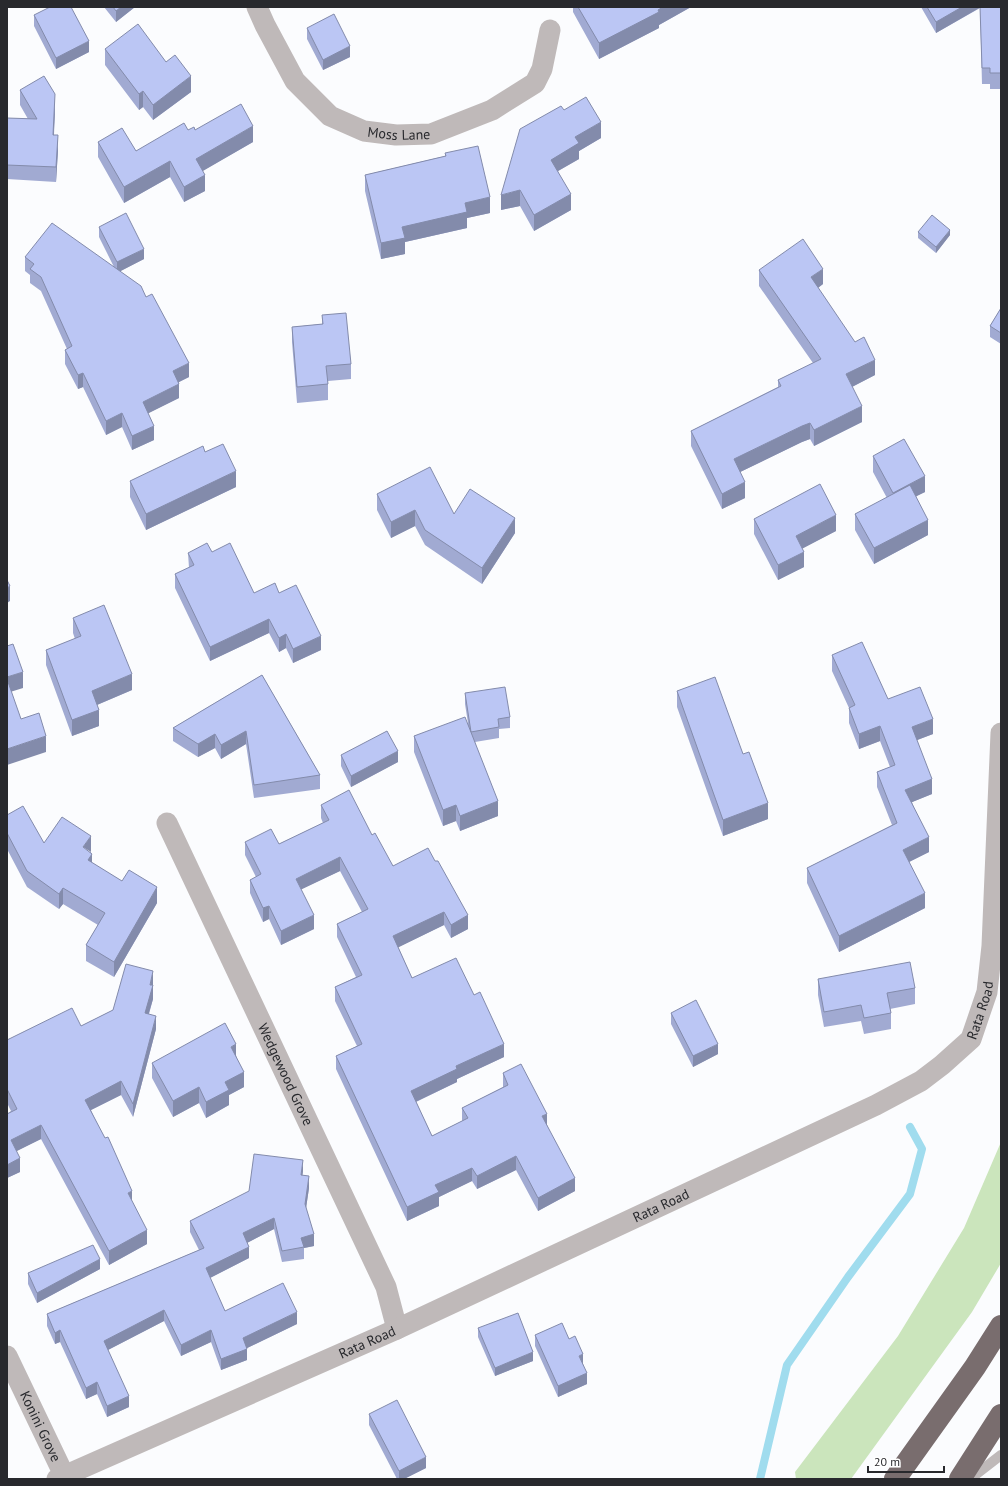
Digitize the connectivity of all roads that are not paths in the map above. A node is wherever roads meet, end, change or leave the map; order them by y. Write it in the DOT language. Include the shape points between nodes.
graph roads {
  1 [pos="257,7"];
  2 [pos="550,30"];
  3 [pos="1001,733"];
  4 [pos="168,823"];
  5 [pos="1001,1326"];
  6 [pos="397,1329"];
  7 [pos="7,1356"];
  8 [pos="1001,1415"];
  9 [pos="1001,1455"];
  10 [pos="61,1477"];
  11 [pos="895,1479"];
  12 [pos="960,1479"];
  13 [pos="970,1479"];
  1 -- 2 [label="street, Moss Lane" via="295,81 330,116 364,131 396,135 431,134 492,110 535,83 542,69"];
  3 -- 6 [label="street, Rata Road" via="992,946 987,992 970,1039 921,1081 876,1105"];
  4 -- 6 [label="street, Wedgewood Grove" via="386,1287"];
  5 -- 11 [label="highway"];
  6 -- 10 [label="street, Rata Road"];
  7 -- 10 [label="street, Konini Grove"];
  8 -- 12 [label="highway"];
  9 -- 13 [label="lane"];
}
